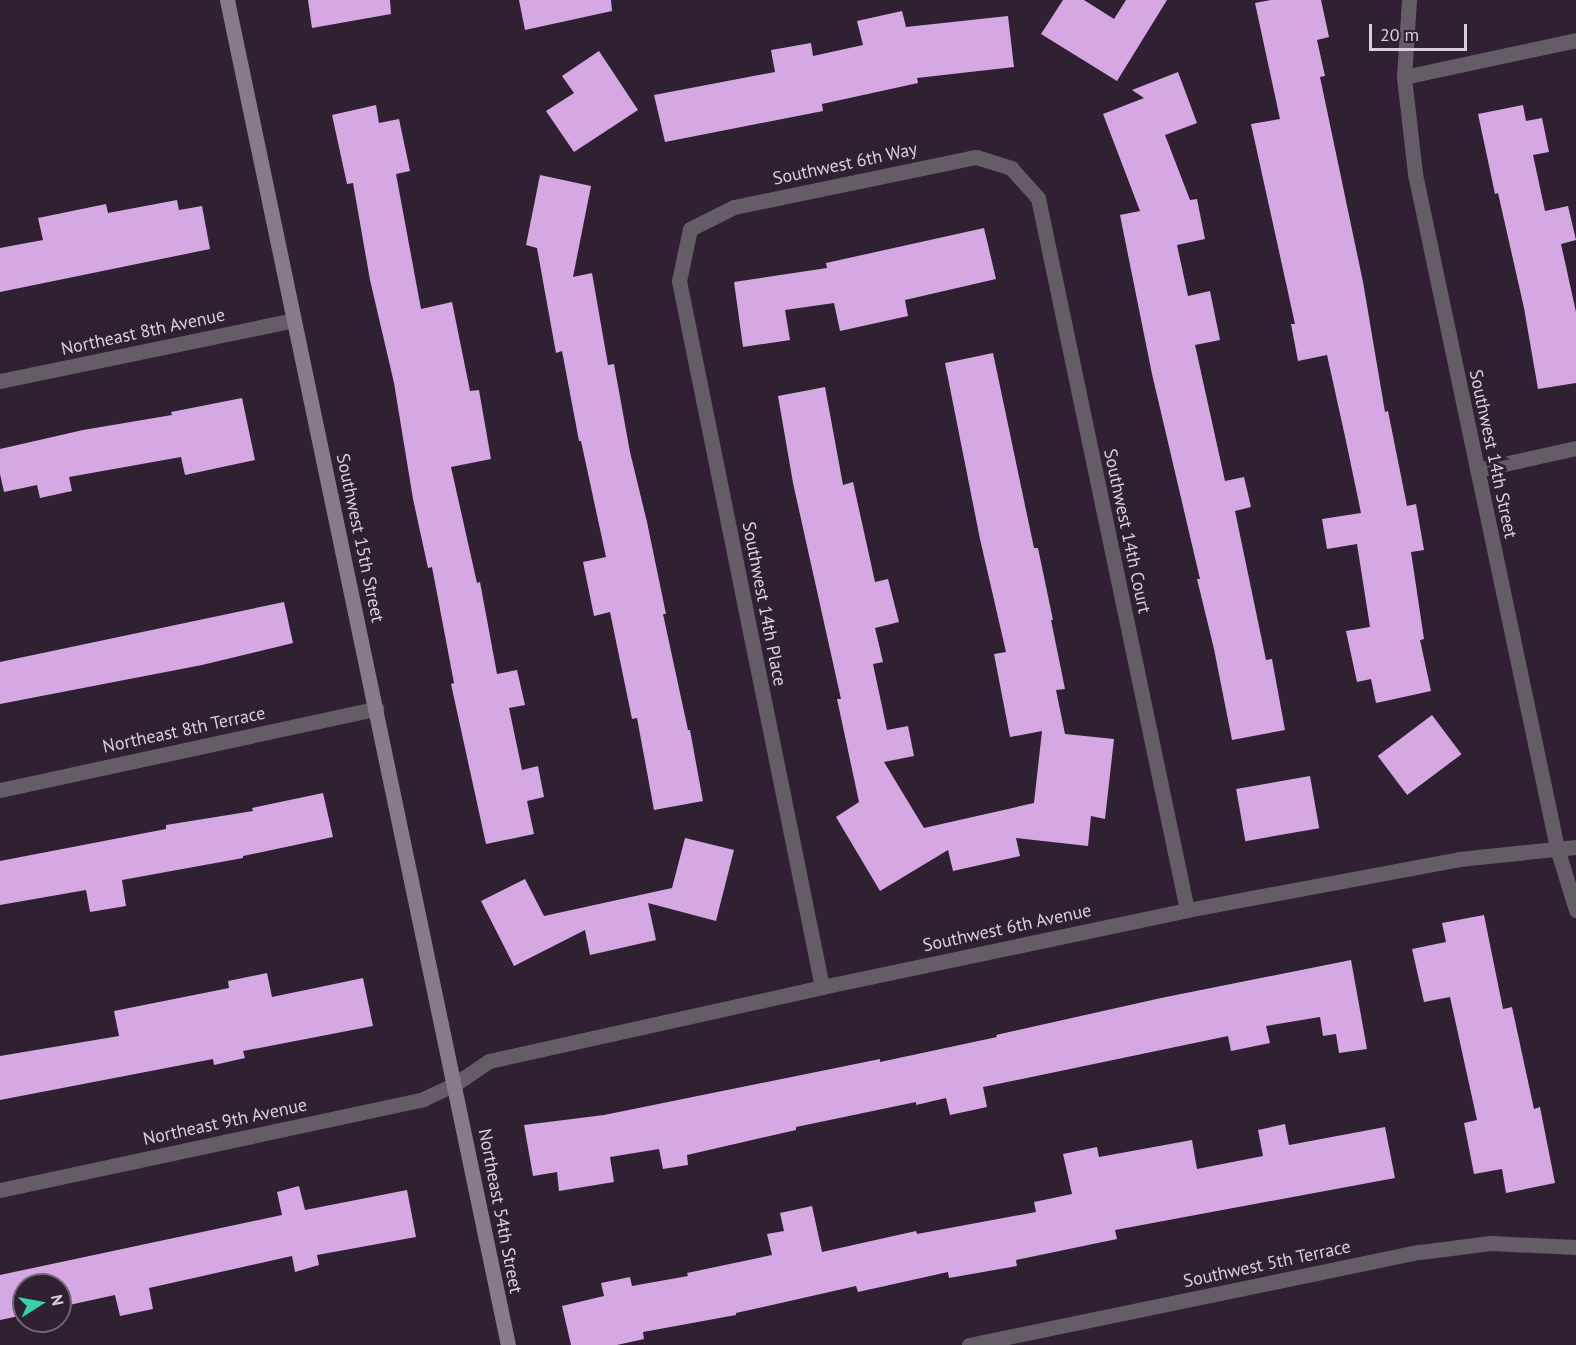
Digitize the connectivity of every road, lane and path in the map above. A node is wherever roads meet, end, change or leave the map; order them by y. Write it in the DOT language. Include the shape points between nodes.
graph roads {
  1 [pos="228,0"];
  2 [pos="1409,0"];
  3 [pos="1576,40"];
  4 [pos="1404,77"];
  5 [pos="1011,168"];
  6 [pos="690,229"];
  7 [pos="294,320"];
  8 [pos="0,381"];
  9 [pos="1576,448"];
  10 [pos="1477,470"];
  11 [pos="376,709"];
  12 [pos="0,789"];
  13 [pos="1576,847"];
  14 [pos="1557,848"];
  15 [pos="1187,910"];
  16 [pos="1576,910"];
  17 [pos="822,987"];
  18 [pos="455,1084"];
  19 [pos="0,1190"];
  20 [pos="1576,1247"];
  21 [pos="508,1345"];
  22 [pos="969,1345"];
  1 -- 7 [label="street, Southwest 15th Street"];
  2 -- 4 [label="street, Southwest 14th Street"];
  3 -- 4 [label="street"];
  4 -- 10 [label="street, Southwest 14th Street" via="1415,174"];
  5 -- 6 [label="street, Southwest 6th Way" via="976,158 734,207"];
  5 -- 15 [label="street, Southwest 14th Court" via="1038,198"];
  6 -- 17 [label="street, Southwest 14th Place" via="679,281"];
  7 -- 8 [label="street, Northeast 8th Avenue"];
  7 -- 11 [label="street, Southwest 15th Street"];
  9 -- 10 [label="street"];
  10 -- 14 [label="street, Southwest 14th Street"];
  11 -- 12 [label="street, Northeast 8th Terrace"];
  11 -- 18 [label="street, Southwest 15th Street"];
  13 -- 14 [label="street, Southwest 6th Avenue"];
  14 -- 15 [label="street, Southwest 6th Avenue" via="1459,859"];
  14 -- 16 [label="street, Southwest 14th Street"];
  15 -- 17 [label="street, Southwest 6th Avenue"];
  17 -- 18 [label="street, Southwest 6th Avenue" via="489,1061"];
  18 -- 19 [label="street, Northeast 9th Avenue" via="412,1101"];
  18 -- 21 [label="street, Northeast 54th Street"];
  20 -- 22 [label="street, Southwest 5th Terrace" via="1490,1243 1420,1252"];
}
